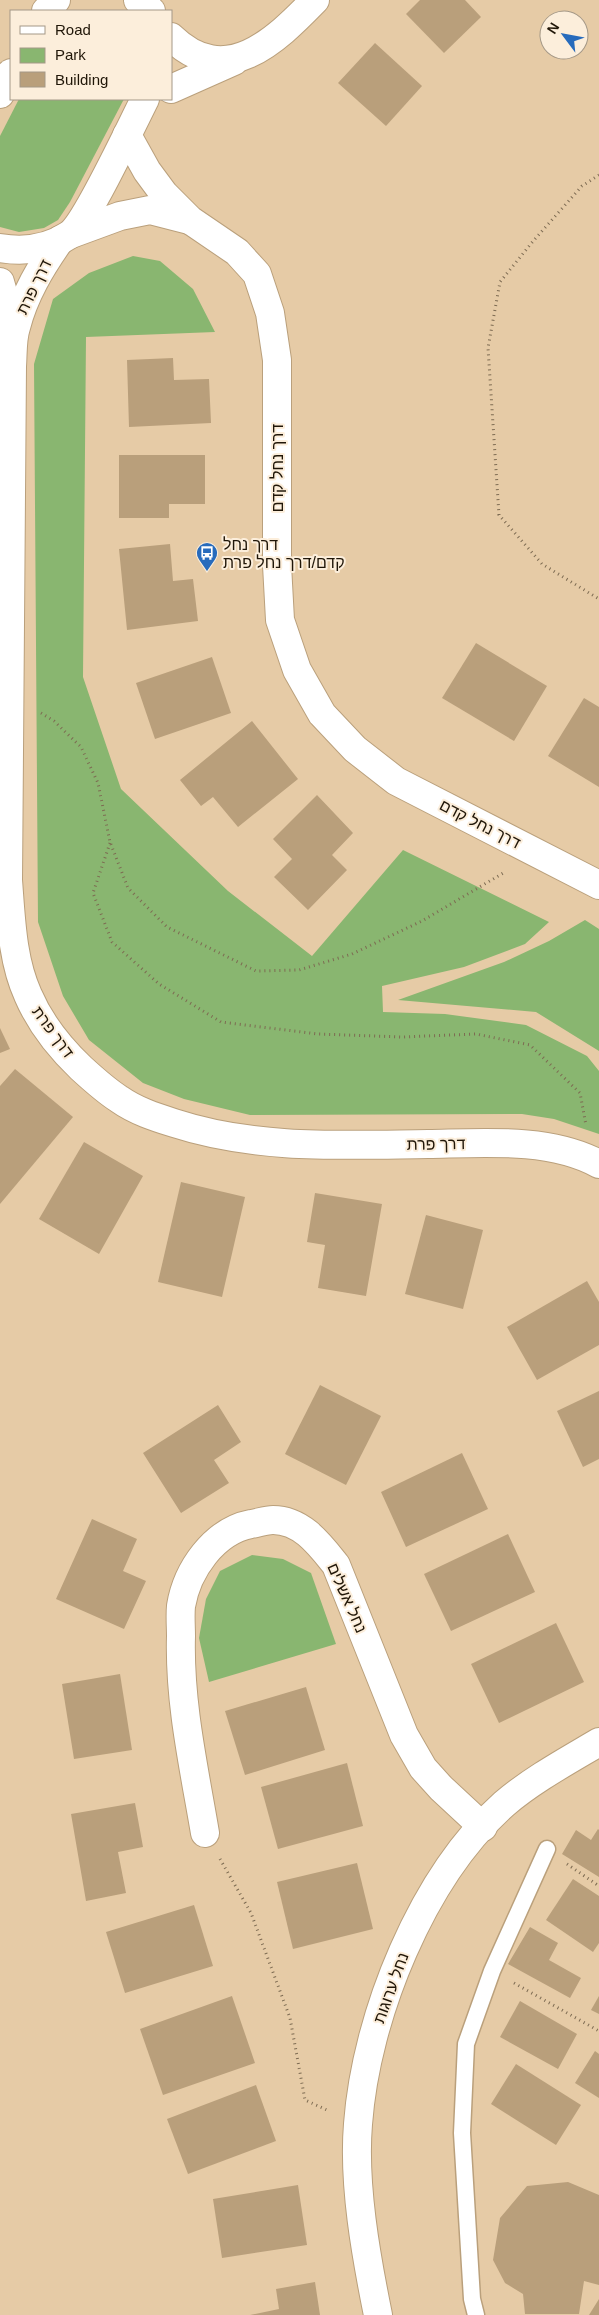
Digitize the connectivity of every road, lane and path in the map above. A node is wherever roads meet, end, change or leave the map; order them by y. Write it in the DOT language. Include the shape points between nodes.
graph roads {
  1 [pos="56,0"];
  2 [pos="138,0"];
  3 [pos="315,0"];
  4 [pos="47,10"];
  5 [pos="150,10"];
  6 [pos="172,38"];
  7 [pos="240,58"];
  8 [pos="10,75"];
  9 [pos="172,89"];
  10 [pos="0,94"];
  11 [pos="141,111"];
  12 [pos="599,175"];
  13 [pos="190,220"];
  14 [pos="66,237"];
  15 [pos="0,248"];
  16 [pos="0,282"];
  17 [pos="12,366"];
  18 [pos="599,599"];
  19 [pos="10,696"];
  20 [pos="110,842"];
  21 [pos="537,854"];
  22 [pos="599,885"];
  23 [pos="595,1162"];
  24 [pos="599,1742"];
  25 [pos="483,1827"];
  26 [pos="205,1833"];
  27 [pos="547,1849"];
  28 [pos="599,1886"];
  29 [pos="492,1971"];
  30 [pos="599,2031"];
  31 [pos="358,2124"];
  32 [pos="378,2315"];
  33 [pos="476,2315"];
  1 -- 4 [label="street"];
  2 -- 5 [label="street"];
  3 -- 7 [label="street" via="282,33 258,51"];
  6 -- 7 [label="street" via="198,56 214,60"];
  7 -- 9 [label="street"];
  8 -- 10 [label="street"];
  11 -- 13 [label="street, דרך נחל קדם" via="148,171 164,194"];
  11 -- 14 [label="street, דרך פרת" via="87,212"];
  12 -- 18 [label="path" via="582,186 500,282 488,348 499,515 542,564"];
  13 -- 14 [label="street, דרך נחל קדם" via="150,210 120,216"];
  13 -- 21 [label="street, דרך נחל קדם" via="237,252 257,274 270,313 277,360 280,620 297,670 322,714 354,749 396,781"];
  14 -- 15 [label="street, דרך נחל קדם" via="50,246 19,251"];
  14 -- 17 [label="street, דרך פרת" via="41,268 26,298 15,329"];
  16 -- 17 [label="street, דרך פרת" via="8,310"];
  17 -- 19 [label="street, דרך פרת"];
  19 -- 20 [label="path" via="54,721 81,747 98,783"];
  19 -- 23 [label="street, דרך פרת" via="8,880 16,958 27,995 44,1026 68,1056 97,1083 148,1115 216,1136 315,1145 514,1142 550,1148"];
  20 -- 21 [label="path" via="128,888 167,927 256,971 299,970 352,954 422,921"];
  20 -- 23 [label="path" via="93,894 112,942 159,984 221,1022 318,1034 402,1037 476,1034 530,1045 580,1093"];
  21 -- 22 [label="street, דרך נחל קדם"];
  24 -- 25 [label="street, נחל ערוגות" via="504,1804"];
  25 -- 26 [label="street, נחל אשלים" via="423,1768 404,1736 336,1565 317,1542 294,1524 273,1520 237,1527 210,1547 191,1575 181,1606 180,1669"];
  25 -- 31 [label="street, נחל ערוגות" via="461,1851 428,1898 407,1942 381,2012 367,2062"];
  26 -- 31 [label="path" via="251,1913 290,2018 305,2100"];
  27 -- 28 [label="path"];
  27 -- 29 [label="lane"];
  29 -- 30 [label="path"];
  29 -- 33 [label="lane" via="466,2044 462,2133 472,2298"];
  31 -- 32 [label="street, נחל ערוגות" via="359,2195"];
}
